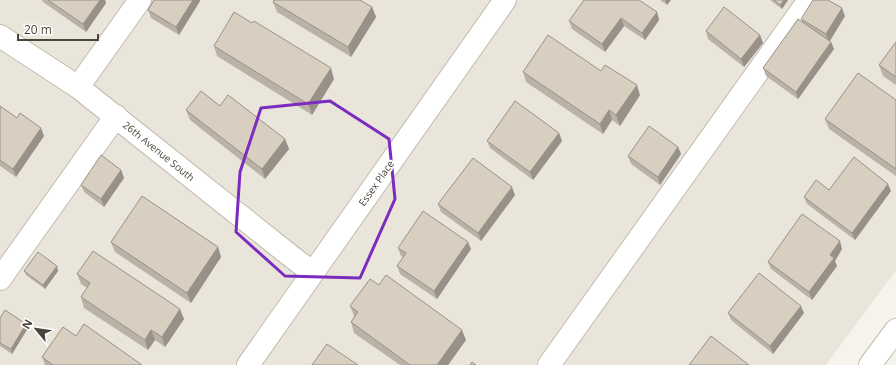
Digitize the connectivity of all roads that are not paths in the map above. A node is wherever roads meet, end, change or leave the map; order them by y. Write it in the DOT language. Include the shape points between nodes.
graph roads {
  1 [pos="140,0"];
  2 [pos="505,0"];
  3 [pos="809,0"];
  4 [pos="0,36"];
  5 [pos="78,87"];
  6 [pos="116,116"];
  7 [pos="313,273"];
  8 [pos="0,279"];
  9 [pos="896,330"];
  10 [pos="248,365"];
  11 [pos="549,365"];
  12 [pos="870,365"];
  1 -- 5 [label="street"];
  2 -- 7 [label="street, Essex Place"];
  3 -- 11 [label="street"];
  4 -- 5 [label="street, 26th Avenue South"];
  5 -- 6 [label="street, 26th Avenue South"];
  6 -- 7 [label="street, 26th Avenue South"];
  6 -- 8 [label="street"];
  7 -- 10 [label="street, Essex Place"];
  9 -- 12 [label="street"];
}
